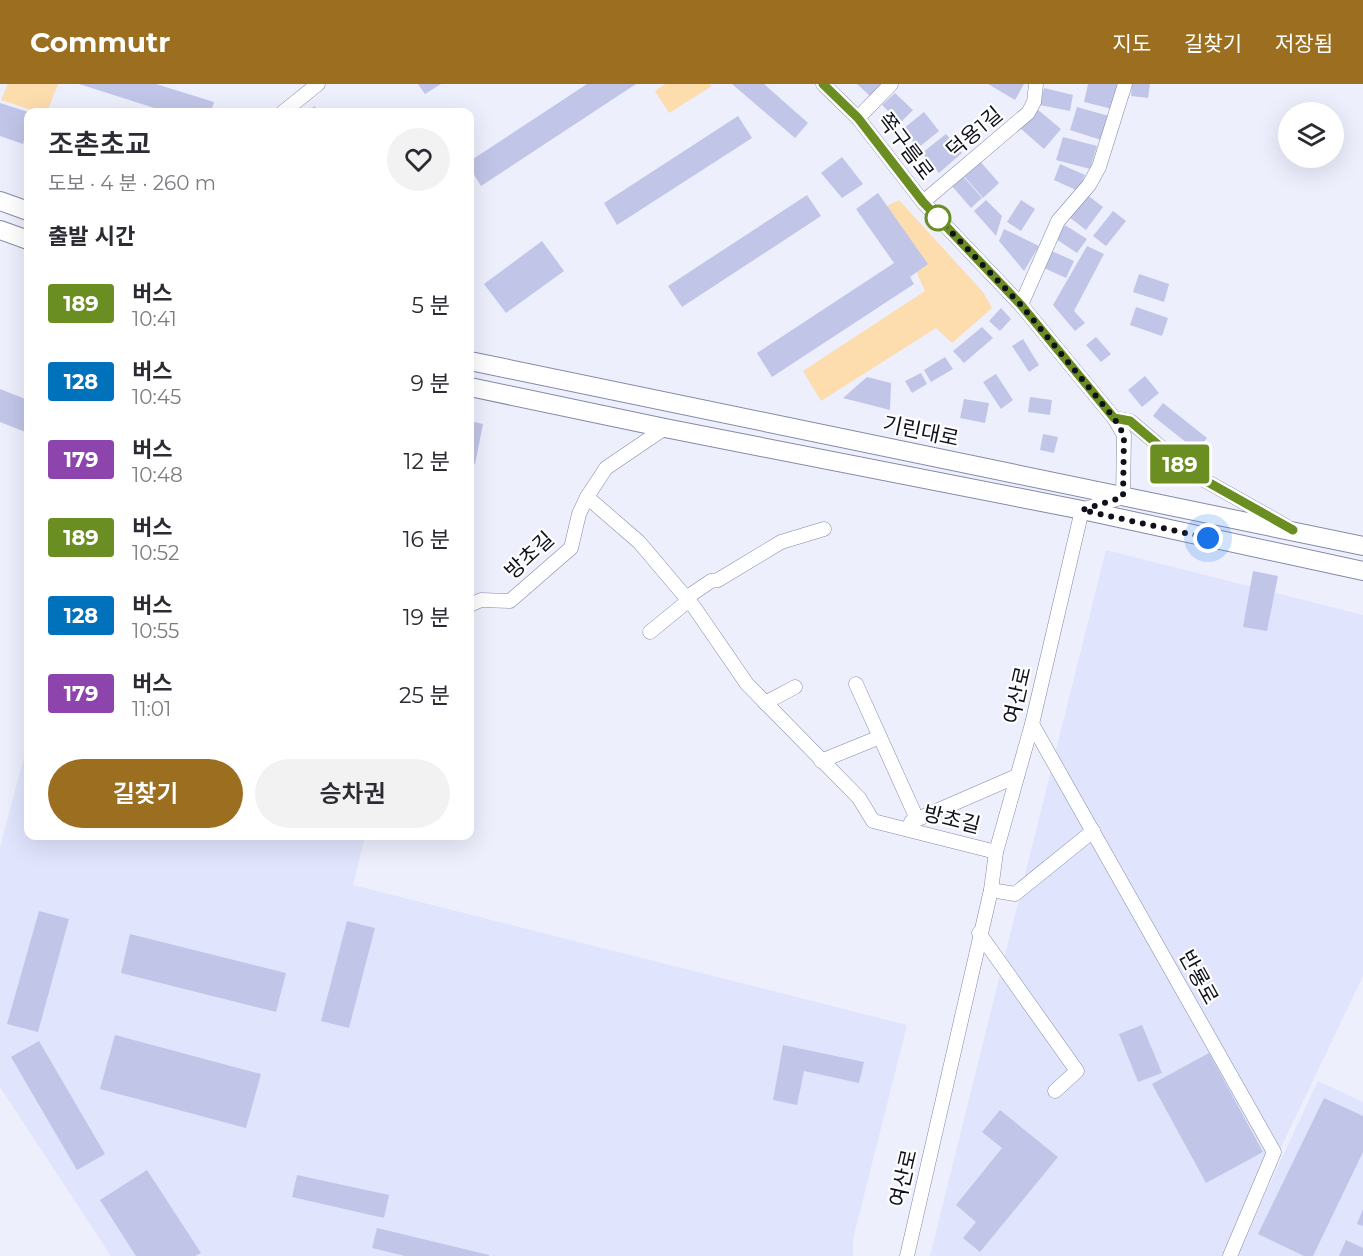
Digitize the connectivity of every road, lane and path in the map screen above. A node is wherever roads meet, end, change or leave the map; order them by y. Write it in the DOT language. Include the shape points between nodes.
graph roads {
  1 [pos="318,84"];
  2 [pos="823,84"];
  3 [pos="891,84"];
  4 [pos="1125,84"];
  5 [pos="1034,86"];
  6 [pos="288,108"];
  7 [pos="858,118"];
  8 [pos="0,201"];
  9 [pos="923,202"];
  10 [pos="24,210"];
  11 [pos="0,230"];
  12 [pos="24,239"];
  13 [pos="1021,305"];
  14 [pos="474,362"];
  15 [pos="474,388"];
  16 [pos="1114,418"];
  17 [pos="665,428"];
  18 [pos="587,497"];
  19 [pos="1123,497"];
  20 [pos="1082,510"];
  21 [pos="824,529"];
  22 [pos="1293,530"];
  23 [pos="1363,546"];
  24 [pos="1363,571"];
  25 [pos="687,600"];
  26 [pos="474,602"];
  27 [pos="650,632"];
  28 [pos="856,684"];
  29 [pos="795,687"];
  30 [pos="765,702"];
  31 [pos="1032,724"];
  32 [pos="880,737"];
  33 [pos="821,761"];
  34 [pos="1017,776"];
  35 [pos="917,819"];
  36 [pos="898,827"];
  37 [pos="1093,831"];
  38 [pos="996,852"];
  39 [pos="991,890"];
  40 [pos="979,933"];
  41 [pos="1055,1091"];
  42 [pos="907,1256"];
  43 [pos="1230,1256"];
  1 -- 6 [label="street"];
  2 -- 7 [label="street, 쪽구름로"];
  3 -- 7 [label="street, 쪽구름로"];
  4 -- 13 [label="street" via="1099,167 1058,221"];
  5 -- 9 [label="street, 덕용1길" via="1034,102 1028,113"];
  7 -- 9 [label="street, 쪽구름로"];
  8 -- 10 [label="street"];
  9 -- 13 [label="street, 쪽구름로"];
  11 -- 12 [label="street"];
  13 -- 16 [label="street, 쪽구름로"];
  14 -- 19 [label="street, 기린대로"];
  15 -- 17 [label="street"];
  16 -- 19 [label="street, 쪽구름로" via="1124,435"];
  16 -- 22 [label="street, 쪽구름로" via="1130,421 1190,472"];
  17 -- 18 [label="street, 방초길" via="606,468"];
  17 -- 20 [label="street"];
  18 -- 25 [label="street, 방초길" via="639,542"];
  18 -- 26 [label="street, 방초길" via="571,548 510,601"];
  19 -- 20 [label="street"];
  19 -- 22 [label="street, 기린대로"];
  20 -- 24 [label="street"];
  20 -- 31 [label="street, 여산로"];
  21 -- 25 [label="street" via="781,542 711,581"];
  22 -- 23 [label="street, 기린대로"];
  25 -- 27 [label="street"];
  25 -- 30 [label="street, 방초길" via="747,684"];
  28 -- 32 [label="street, 방초길"];
  29 -- 30 [label="street"];
  30 -- 33 [label="street, 방초길"];
  31 -- 34 [label="street, 여산로"];
  31 -- 37 [label="street, 반룡로"];
  32 -- 33 [label="street"];
  32 -- 35 [label="street, 방초길"];
  33 -- 36 [label="street, 방초길" via="859,798 873,821"];
  34 -- 35 [label="street, 방초길"];
  34 -- 38 [label="street, 여산로"];
  35 -- 36 [label="street, 방초길"];
  36 -- 38 [label="street, 방초길"];
  37 -- 39 [label="street" via="1015,894"];
  37 -- 43 [label="street, 반룡로" via="1274,1152"];
  38 -- 39 [label="street, 여산로"];
  39 -- 40 [label="street, 여산로"];
  40 -- 41 [label="street" via="1077,1071"];
  40 -- 42 [label="street, 여산로"];
}
